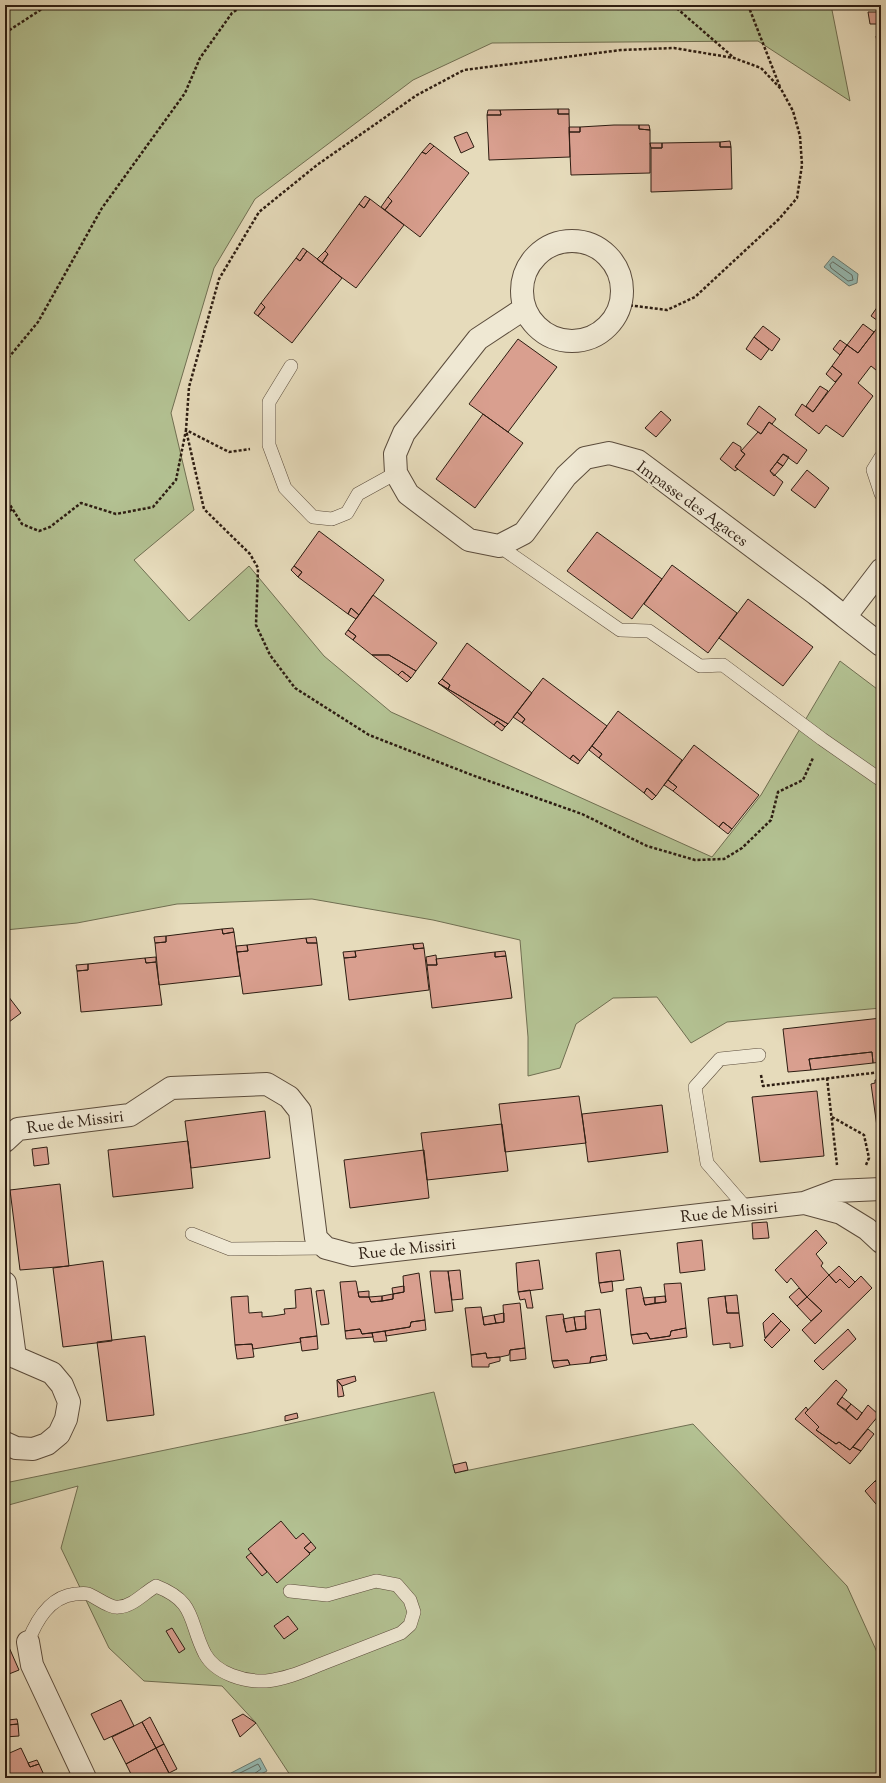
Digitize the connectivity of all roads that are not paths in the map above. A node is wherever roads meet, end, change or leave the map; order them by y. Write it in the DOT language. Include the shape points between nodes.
graph roads {
  1 [pos="525,308"];
  2 [pos="291,366"];
  3 [pos="881,457"];
  4 [pos="396,473"];
  5 [pos="881,494"];
  6 [pos="499,546"];
  7 [pos="881,570"];
  8 [pos="845,617"];
  9 [pos="881,645"];
  10 [pos="881,780"];
  11 [pos="759,1055"];
  12 [pos="5,1141"];
  13 [pos="881,1189"];
  14 [pos="804,1204"];
  15 [pos="747,1209"];
  16 [pos="192,1234"];
  17 [pos="881,1242"];
  18 [pos="326,1248"];
  19 [pos="5,1284"];
  20 [pos="10,1362"];
  21 [pos="5,1443"];
  22 [pos="290,1591"];
  23 [pos="28,1642"];
  24 [pos="85,1778"];
  1 -- 1 [label="street" via="534,323 550,336 566,341 586,340 601,332 612,321 620,304 621,282 615,266 606,255 592,245 574,241 557,244 541,252 530,264 522,296"];
  1 -- 4 [label="street" via="478,339 443,383 404,433 395,454"];
  2 -- 4 [label="lane" via="269,402 269,445 285,488 313,517 332,519 347,513 358,494"];
  3 -- 5 [label="lane" via="873,470"];
  4 -- 6 [label="street" via="408,494 469,540"];
  6 -- 8 [label="street, Impasse des Agaces" via="524,533 566,476 585,458 609,453 638,461"];
  6 -- 10 [label="lane" via="620,630 649,631 700,666 723,665"];
  7 -- 8 [label="street"];
  8 -- 9 [label="street, Impasse des Agaces"];
  11 -- 15 [label="lane" via="720,1059 695,1087 707,1163"];
  12 -- 18 [label="street, Rue de Missiri" via="18,1129 130,1115 171,1088 267,1084 289,1097 300,1111 316,1238"];
  13 -- 14 [label="street, Rue de Missiri" via="836,1191"];
  14 -- 15 [label="street, Rue de Missiri"];
  14 -- 17 [label="street, Rue de Missiri" via="841,1213 867,1229"];
  15 -- 18 [label="street, Rue de Missiri" via="352,1255"];
  16 -- 18 [label="lane" via="230,1249"];
  19 -- 20 [label="street"];
  20 -- 21 [label="street" via="52,1373 62,1385 69,1402 66,1419 59,1434 47,1444 33,1449 16,1448"];
  22 -- 23 [label="lane" via="327,1595 376,1582 397,1585 410,1600 414,1612 410,1625 401,1632 289,1677 266,1681 250,1680 224,1673 206,1656 187,1607 172,1593 156,1586 128,1606 116,1608 86,1594 61,1598 39,1618"];
  23 -- 24 [label="street" via="32,1665"];
}
